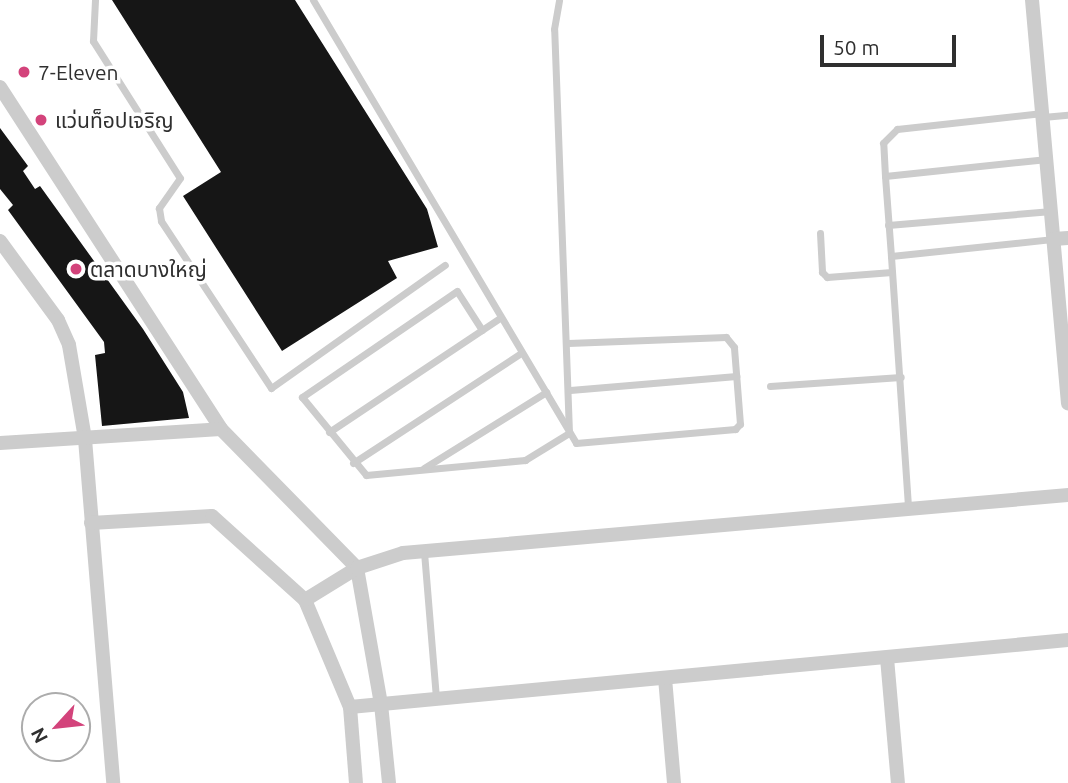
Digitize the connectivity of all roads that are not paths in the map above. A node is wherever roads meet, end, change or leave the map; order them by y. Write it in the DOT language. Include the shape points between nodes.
graph roads {
  1 [pos="95,0"];
  2 [pos="313,0"];
  3 [pos="559,0"];
  4 [pos="1032,0"];
  5 [pos="0,87"];
  6 [pos="1043,115"];
  7 [pos="1068,115"];
  8 [pos="1047,159"];
  9 [pos="885,176"];
  10 [pos="1052,211"];
  11 [pos="888,225"];
  12 [pos="820,233"];
  13 [pos="1061,238"];
  14 [pos="0,241"];
  15 [pos="891,256"];
  16 [pos="445,265"];
  17 [pos="892,272"];
  18 [pos="500,318"];
  19 [pos="482,330"];
  20 [pos="568,343"];
  21 [pos="521,353"];
  22 [pos="736,376"];
  23 [pos="901,377"];
  24 [pos="769,386"];
  25 [pos="570,390"];
  26 [pos="545,392"];
  27 [pos="1068,402"];
  28 [pos="221,429"];
  29 [pos="329,432"];
  30 [pos="569,433"];
  31 [pos="85,439"];
  32 [pos="0,443"];
  33 [pos="353,463"];
  34 [pos="421,470"];
  35 [pos="1068,495"];
  36 [pos="908,506"];
  37 [pos="91,523"];
  38 [pos="424,551"];
  39 [pos="357,568"];
  40 [pos="305,600"];
  41 [pos="1068,640"];
  42 [pos="887,658"];
  43 [pos="665,678"];
  44 [pos="436,698"];
  45 [pos="382,704"];
  46 [pos="350,708"];
  47 [pos="113,783"];
  48 [pos="356,783"];
  49 [pos="389,783"];
  50 [pos="674,783"];
  51 [pos="898,783"];
  1 -- 16 [label="lane" via="93,41 180,178 159,208 161,221 271,388"];
  2 -- 18 [label="lane"];
  3 -- 20 [label="lane" via="554,29"];
  4 -- 6 [label="street"];
  5 -- 28 [label="street"];
  6 -- 7 [label="lane"];
  6 -- 8 [label="street"];
  6 -- 9 [label="lane" via="897,129 883,143"];
  8 -- 9 [label="lane"];
  8 -- 10 [label="street"];
  9 -- 11 [label="lane"];
  10 -- 11 [label="lane"];
  10 -- 13 [label="street"];
  11 -- 15 [label="lane"];
  12 -- 17 [label="lane" via="822,272 827,277"];
  13 -- 15 [label="lane"];
  13 -- 27 [label="street"];
  14 -- 31 [label="street" via="58,320 69,345"];
  15 -- 17 [label="lane"];
  17 -- 23 [label="lane"];
  18 -- 19 [label="lane"];
  18 -- 21 [label="lane"];
  19 -- 29 [label="lane"];
  19 -- 29 [label="lane" via="457,291 302,397"];
  20 -- 22 [label="lane" via="726,337 734,347"];
  20 -- 25 [label="lane"];
  21 -- 26 [label="lane"];
  21 -- 33 [label="lane"];
  22 -- 25 [label="lane"];
  22 -- 30 [label="lane" via="740,424 735,429 576,443"];
  23 -- 24 [label="lane"];
  23 -- 36 [label="lane"];
  25 -- 30 [label="lane"];
  26 -- 30 [label="lane"];
  26 -- 34 [label="lane"];
  28 -- 31 [label="street"];
  28 -- 39 [label="street"];
  29 -- 33 [label="lane"];
  30 -- 34 [label="lane" via="526,460"];
  31 -- 32 [label="street"];
  31 -- 37 [label="street"];
  33 -- 34 [label="lane" via="366,475"];
  35 -- 36 [label="street"];
  36 -- 38 [label="street"];
  37 -- 40 [label="street" via="212,516"];
  37 -- 47 [label="street"];
  38 -- 39 [label="street"];
  38 -- 44 [label="lane"];
  39 -- 40 [label="street"];
  39 -- 45 [label="street"];
  40 -- 46 [label="street"];
  41 -- 42 [label="street"];
  42 -- 43 [label="street"];
  42 -- 51 [label="street"];
  43 -- 44 [label="street"];
  43 -- 50 [label="street"];
  44 -- 45 [label="street"];
  45 -- 46 [label="street"];
  45 -- 49 [label="street"];
  46 -- 48 [label="street"];
}
